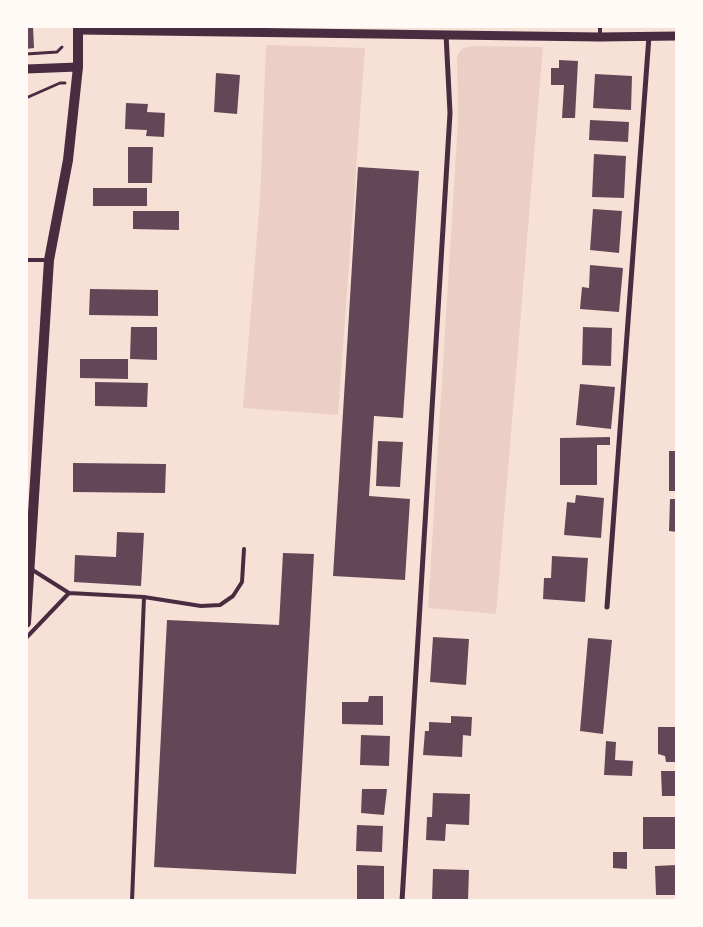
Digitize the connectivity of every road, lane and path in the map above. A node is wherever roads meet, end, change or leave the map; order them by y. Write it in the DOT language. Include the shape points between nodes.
graph roads {
  1 [pos="600,26"];
  2 [pos="78,28"];
  3 [pos="446,34"];
  4 [pos="649,36"];
  5 [pos="677,36"];
  6 [pos="600,37"];
  7 [pos="62,47"];
  8 [pos="26,54"];
  9 [pos="78,66"];
  10 [pos="26,69"];
  11 [pos="60,83"];
  12 [pos="26,98"];
  13 [pos="26,260"];
  14 [pos="49,260"];
  15 [pos="244,549"];
  16 [pos="30,568"];
  17 [pos="69,593"];
  18 [pos="144,597"];
  19 [pos="607,607"];
  20 [pos="26,623"];
  21 [pos="26,638"];
  22 [pos="132,901"];
  23 [pos="402,901"];
  1 -- 6 [label="lane"];
  2 -- 3 [label="street"];
  2 -- 9 [label="main road"];
  3 -- 6 [label="street"];
  3 -- 23 [label="street" via="450,113"];
  4 -- 5 [label="street"];
  4 -- 6 [label="street"];
  4 -- 19 [label="street"];
  7 -- 8 [label="path" via="57,52"];
  9 -- 10 [label="street"];
  9 -- 14 [label="main road" via="68,160"];
  11 -- 12 [label="path"];
  13 -- 14 [label="lane"];
  14 -- 16 [label="main road"];
  15 -- 18 [label="lane" via="242,582 234,596 220,605 201,606"];
  16 -- 17 [label="lane"];
  16 -- 20 [label="main road"];
  17 -- 18 [label="lane"];
  17 -- 21 [label="lane"];
  18 -- 22 [label="lane"];
}
